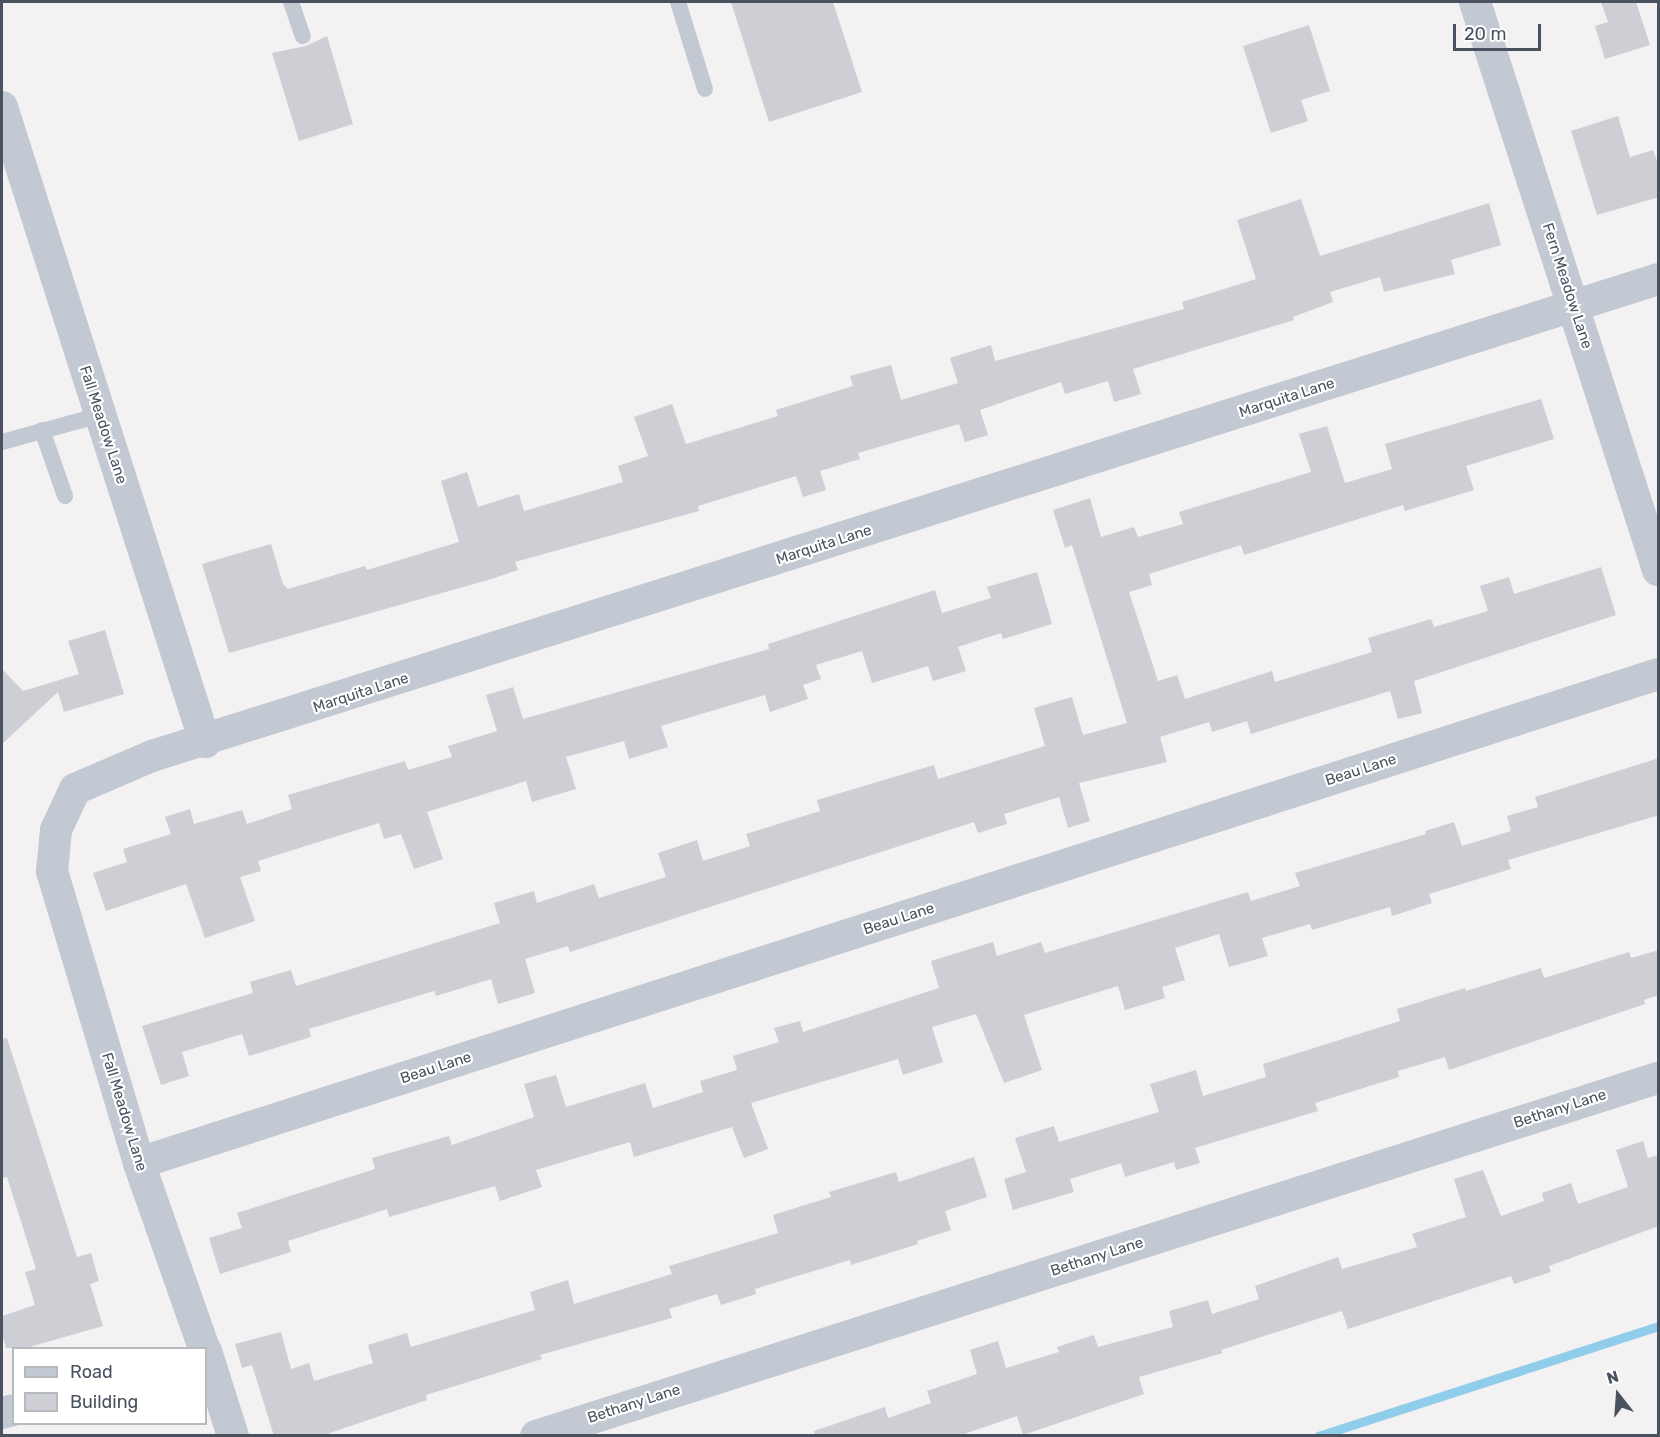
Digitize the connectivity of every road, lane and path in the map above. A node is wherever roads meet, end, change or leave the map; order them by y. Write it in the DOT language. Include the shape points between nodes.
graph roads {
  1 [pos="291,2"];
  2 [pos="678,2"];
  3 [pos="1475,2"];
  4 [pos="303,36"];
  5 [pos="705,89"];
  6 [pos="2,107"];
  7 [pos="1659,279"];
  8 [pos="1574,307"];
  9 [pos="100,416"];
  10 [pos="42,430"];
  11 [pos="2,442"];
  12 [pos="65,496"];
  13 [pos="1659,570"];
  14 [pos="1659,674"];
  15 [pos="205,742"];
  16 [pos="52,872"];
  17 [pos="1659,1078"];
  18 [pos="139,1163"];
  19 [pos="204,1347"];
  20 [pos="207,1357"];
  21 [pos="233,1436"];
  22 [pos="536,1436"];
  1 -- 4 [label="lane"];
  2 -- 5 [label="lane"];
  3 -- 8 [label="street, Fern Meadow Lane"];
  6 -- 9 [label="street, Fall Meadow Lane"];
  7 -- 8 [label="street, Marquita Lane"];
  8 -- 13 [label="street, Fern Meadow Lane"];
  8 -- 15 [label="street, Marquita Lane"];
  9 -- 10 [label="lane"];
  9 -- 15 [label="street, Fall Meadow Lane"];
  10 -- 11 [label="lane"];
  10 -- 12 [label="lane"];
  14 -- 18 [label="street, Beau Lane"];
  15 -- 16 [label="street, Marquita Lane" via="152,756 75,789 56,830"];
  16 -- 18 [label="street, Fall Meadow Lane"];
  17 -- 22 [label="street, Bethany Lane"];
  18 -- 19 [label="street, Fall Meadow Lane"];
  20 -- 21 [label="street, Fall Meadow Lane"];
}
